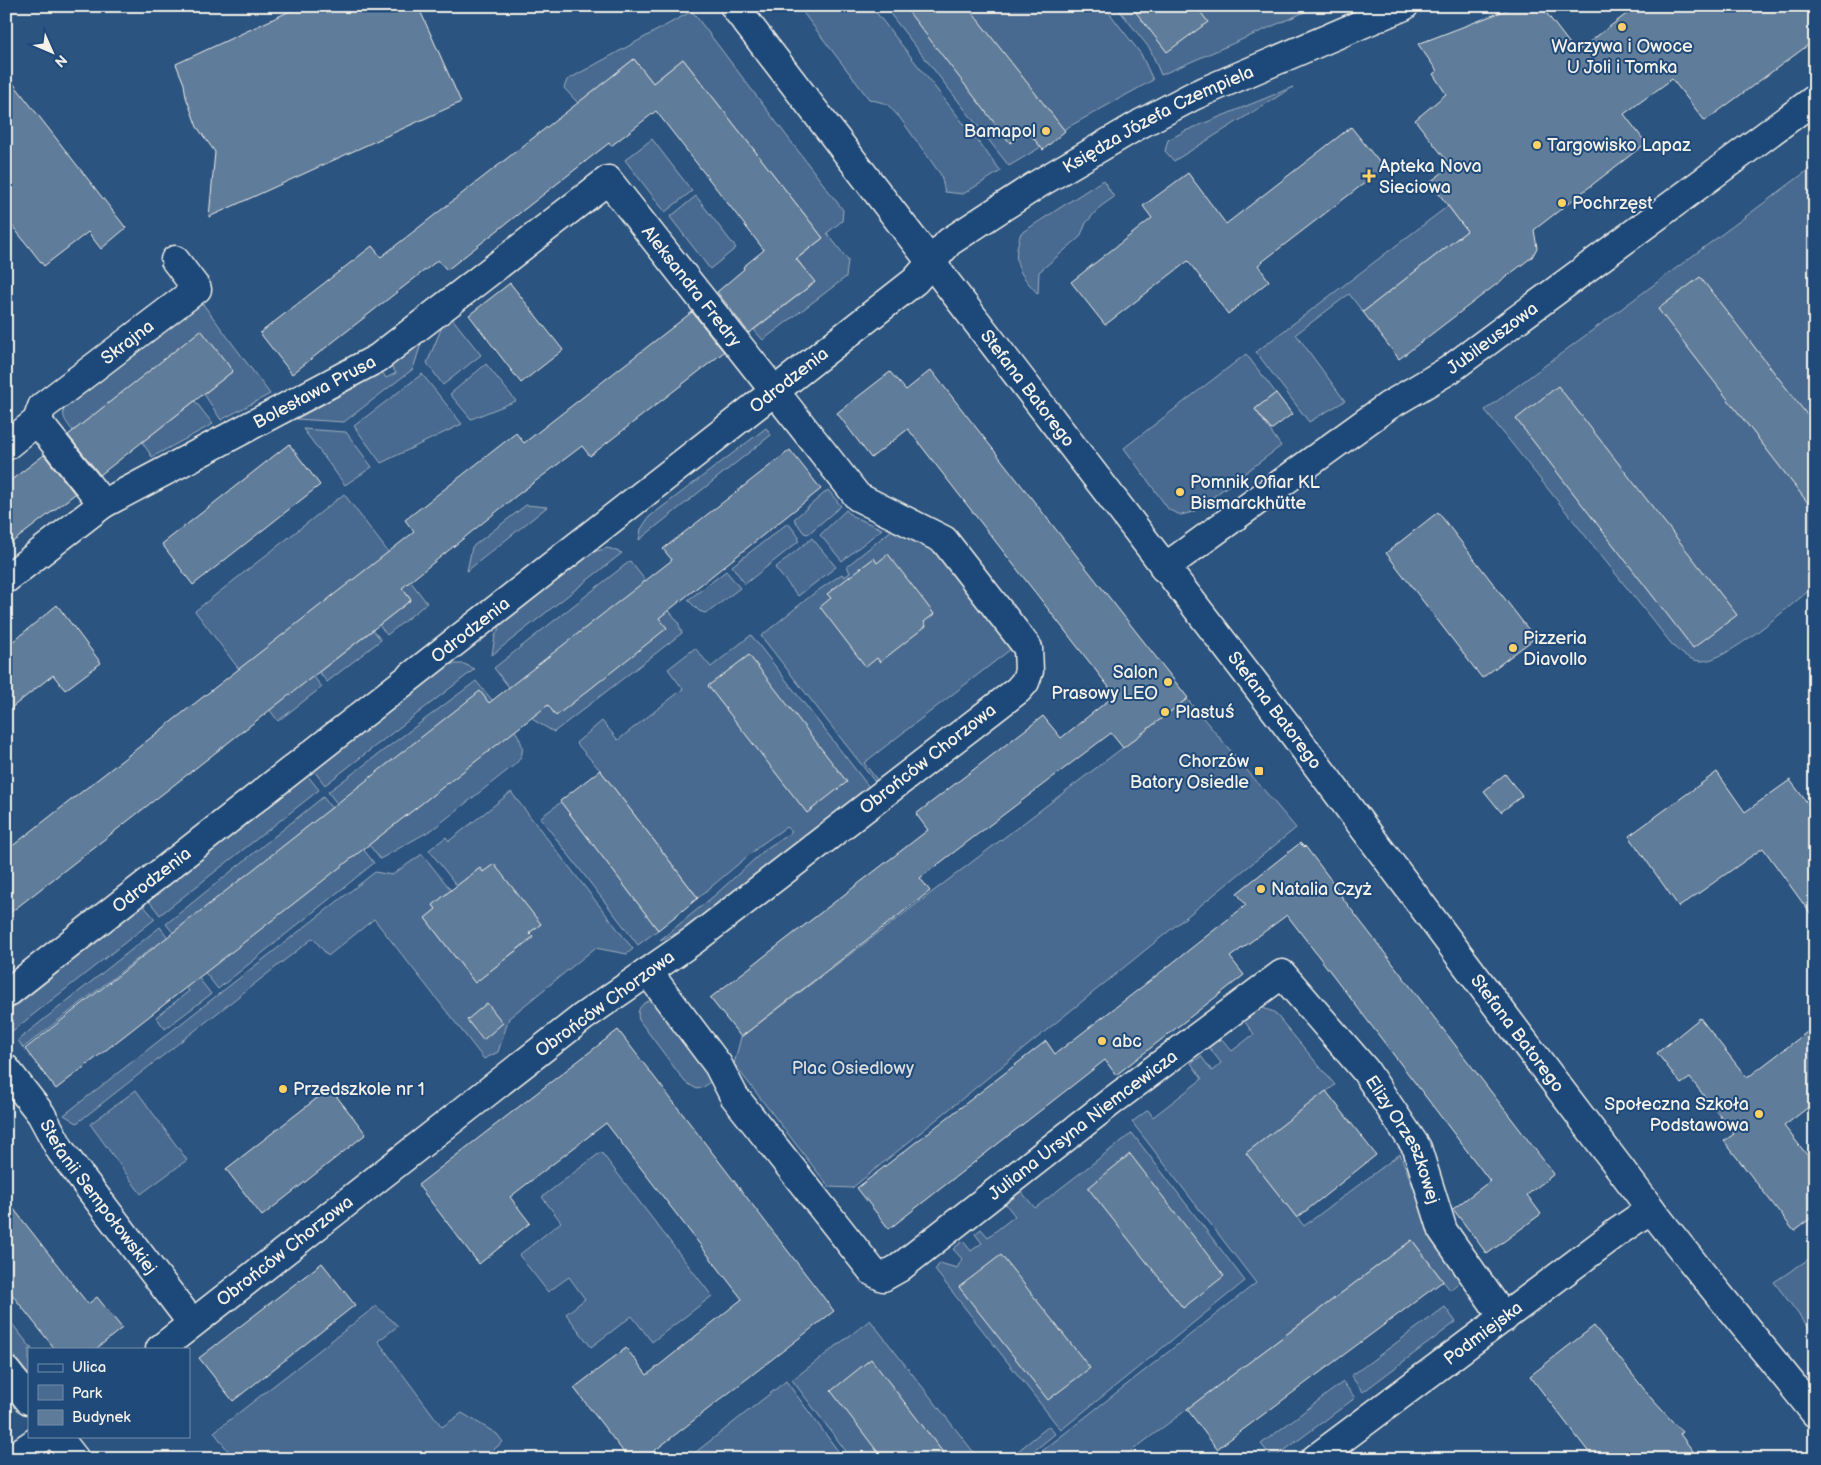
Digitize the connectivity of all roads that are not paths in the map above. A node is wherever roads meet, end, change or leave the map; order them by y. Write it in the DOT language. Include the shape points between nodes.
graph roads {
  1 [pos="734,6"];
  2 [pos="1404,6"];
  3 [pos="1815,98"];
  4 [pos="608,180"];
  5 [pos="175,260"];
  6 [pos="932,263"];
  7 [pos="775,391"];
  8 [pos="37,422"];
  9 [pos="6,446"];
  10 [pos="102,504"];
  11 [pos="1164,568"];
  12 [pos="6,579"];
  13 [pos="1028,648"];
  14 [pos="648,972"];
  15 [pos="1282,974"];
  16 [pos="6,994"];
  17 [pos="6,1069"];
  18 [pos="1651,1209"];
  19 [pos="1504,1318"];
  20 [pos="192,1323"];
  21 [pos="161,1348"];
  22 [pos="6,1371"];
  23 [pos="28,1399"];
  24 [pos="1815,1413"];
  25 [pos="41,1438"];
  26 [pos="59,1438"];
  27 [pos="11,1459"];
  28 [pos="75,1459"];
  29 [pos="1315,1459"];
  1 -- 6 [label="street, Stefana Batorego"];
  2 -- 6 [label="street, Księdza Józefa Czempiela" via="1193,96 1140,124 949,242"];
  3 -- 11 [label="street, Jubileuszowa" via="1449,370 1388,406"];
  4 -- 7 [label="street, Aleksandra Fredry"];
  4 -- 10 [label="street, Bolesława Prusa" via="378,358"];
  5 -- 8 [label="street, Skrajna" via="197,289 42,407"];
  6 -- 7 [label="street, Odrodzenia" via="915,281"];
  6 -- 11 [label="street, Stefana Batorego"];
  7 -- 13 [label="street, Aleksandra Fredry" via="858,497 944,540"];
  7 -- 16 [label="street, Odrodzenia"];
  8 -- 9 [label="street, Skrajna"];
  8 -- 10 [label="street"];
  10 -- 12 [label="street, Bolesława Prusa"];
  11 -- 18 [label="street, Stefana Batorego" via="1292,732"];
  13 -- 14 [label="street, Obrońców Chorzowa" via="1029,671 1018,690"];
  14 -- 15 [label="street, Juliana Ursyna Niemcewicza" via="718,1065 734,1096 873,1272 882,1277 899,1268"];
  14 -- 20 [label="street, Obrońców Chorzowa" via="583,1017"];
  15 -- 19 [label="street, Elizy Orzeszkowej" via="1365,1070 1417,1148 1443,1231"];
  17 -- 20 [label="street, Stefanii Sempołowskiej" via="41,1114 62,1151"];
  18 -- 19 [label="street, Podmiejska"];
  18 -- 24 [label="street, Stefana Batorego"];
  19 -- 29 [label="street, Podmiejska"];
  20 -- 21 [label="street, Obrońców Chorzowa"];
  22 -- 23 [label="street"];
  25 -- 27 [label="street"];
  26 -- 28 [label="street"];
}
